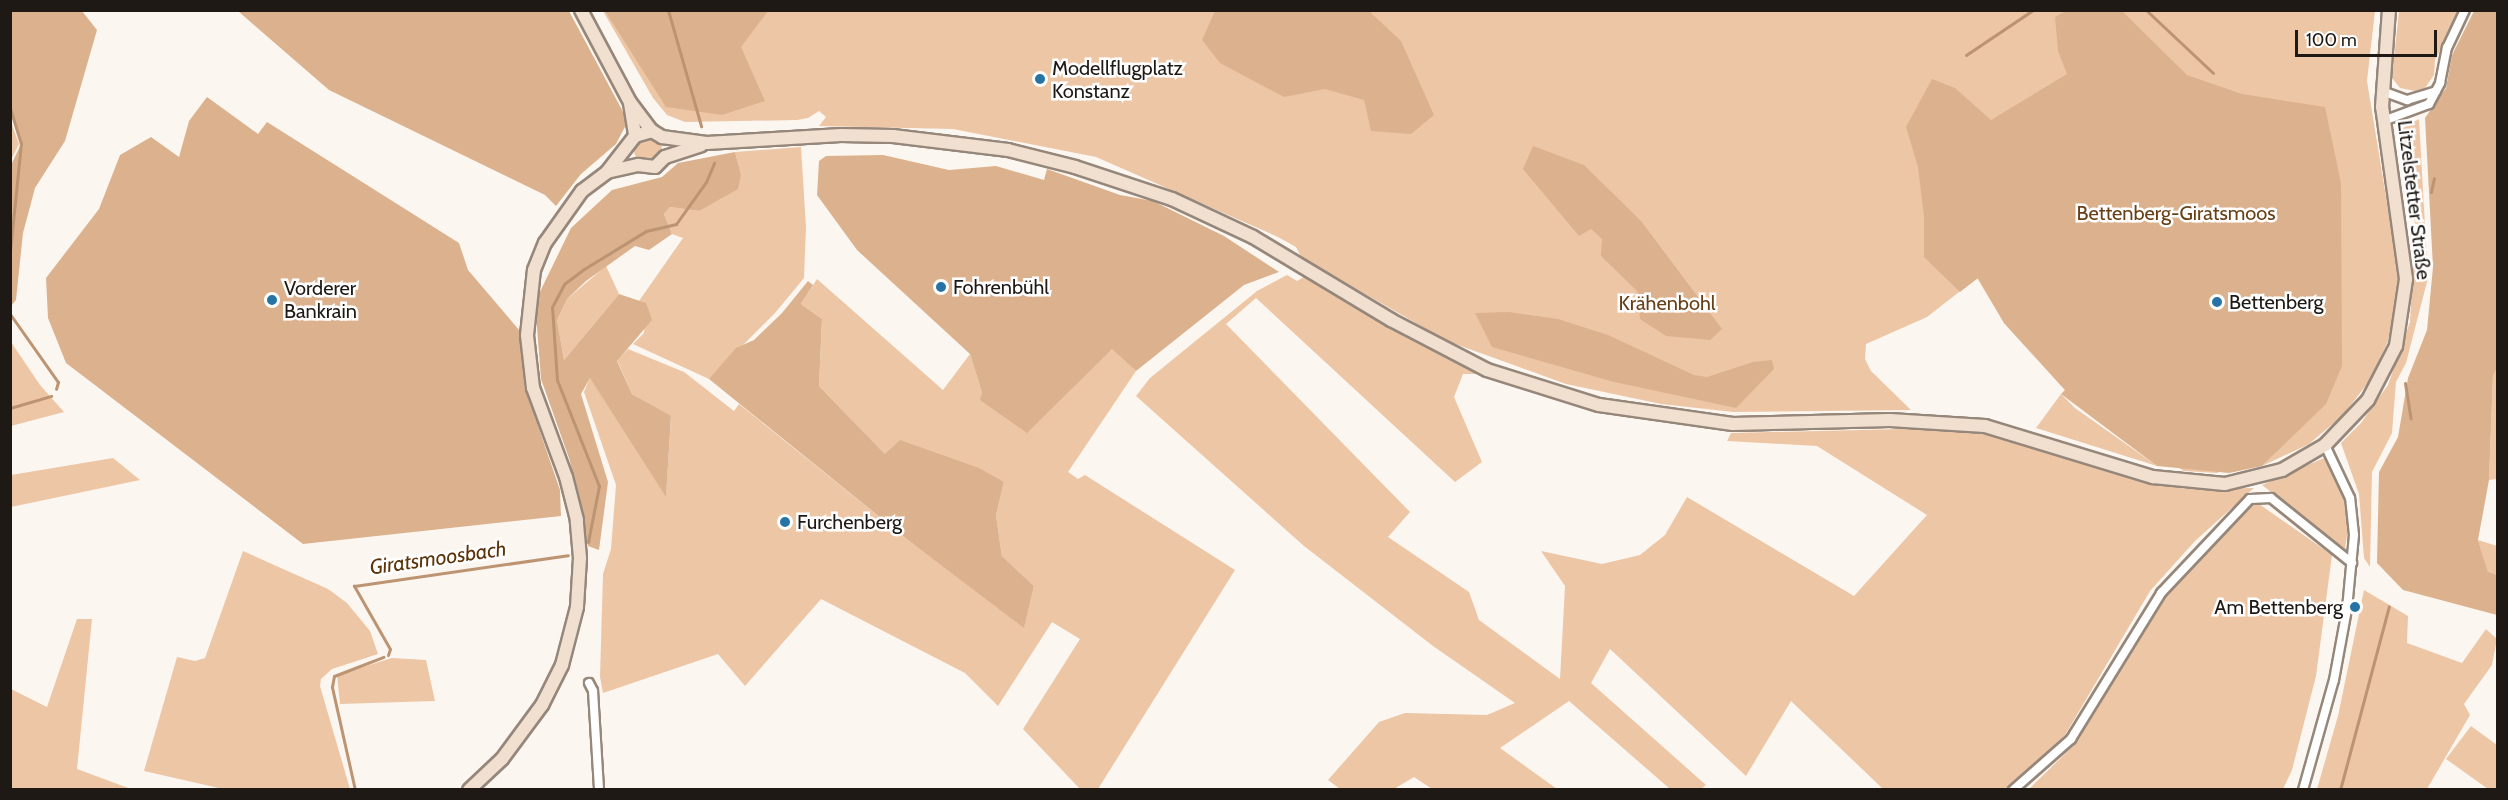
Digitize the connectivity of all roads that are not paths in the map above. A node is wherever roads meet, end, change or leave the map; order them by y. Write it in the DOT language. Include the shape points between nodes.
graph roads {
  1 [pos="581,10"];
  2 [pos="2389,10"];
  3 [pos="2465,10"];
  4 [pos="2382,91"];
  5 [pos="2436,91"];
  6 [pos="630,102"];
  7 [pos="2383,121"];
  8 [pos="657,134"];
  9 [pos="632,142"];
  10 [pos="708,142"];
  11 [pos="665,158"];
  12 [pos="638,165"];
  13 [pos="607,172"];
  14 [pos="2325,445"];
  15 [pos="2352,563"];
  16 [pos="589,683"];
  17 [pos="470,789"];
  18 [pos="599,789"];
  19 [pos="2013,789"];
  20 [pos="2303,789"];
  1 -- 6 [label="main road"];
  2 -- 4 [label="main road, Litzelstetter Straße"];
  3 -- 5 [label="street" via="2447,48"];
  4 -- 5 [label="street" via="2407,99"];
  4 -- 7 [label="main road, Litzelstetter Straße"];
  5 -- 7 [label="street" via="2429,104"];
  6 -- 8 [label="main road"];
  6 -- 9 [label="main road"];
  7 -- 14 [label="main road, Litzelstetter Straße" via="2404,251 2402,321 2387,368 2368,400"];
  8 -- 9 [label="main road"];
  8 -- 10 [label="main road"];
  8 -- 11 [label="main road" via="666,147"];
  9 -- 12 [label="main road"];
  9 -- 13 [label="main road"];
  10 -- 11 [label="main road"];
  10 -- 14 [label="main road, Litzelstetter Straße" via="893,136 1008,150 1075,167 1213,217 1391,320 1488,370 1622,410 1733,424 1890,420 1985,426 2122,468 2189,483 2225,484 2255,479 2282,470"];
  11 -- 12 [label="main road" via="655,167"];
  12 -- 13 [label="main road"];
  13 -- 17 [label="main road" via="582,191 545,243 528,300 533,388 566,477 577,520 580,558 575,616 562,665 542,705 502,759"];
  14 -- 15 [label="street" via="2350,498"];
  15 -- 19 [label="street" via="2271,498 2250,499 2161,593 2071,739"];
  15 -- 20 [label="street" via="2334,680"];
  16 -- 18 [label="street" via="593,691"];
}
